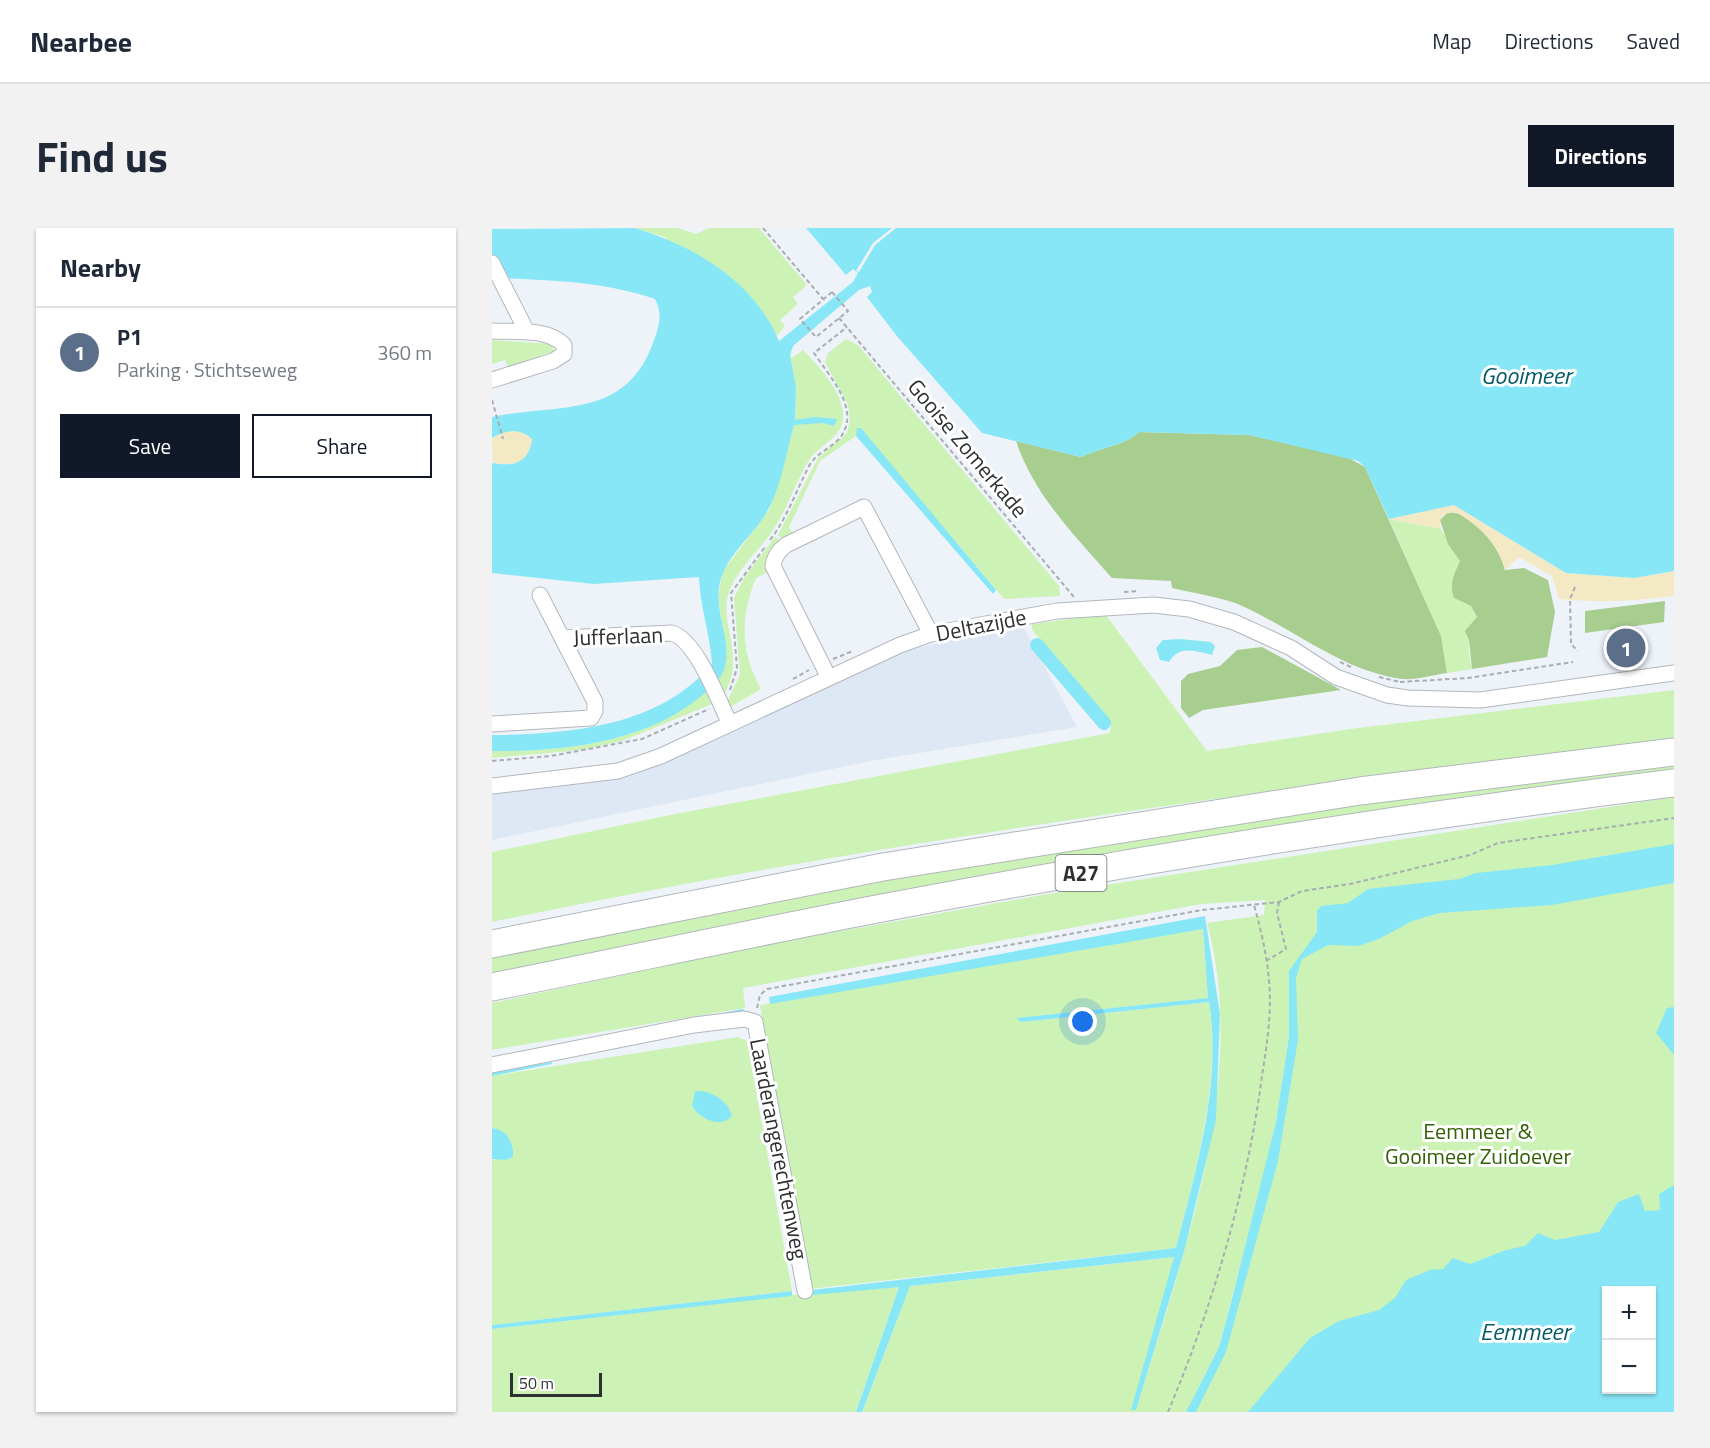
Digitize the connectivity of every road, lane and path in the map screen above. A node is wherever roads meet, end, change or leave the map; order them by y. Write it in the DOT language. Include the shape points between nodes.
graph roads {
  1 [pos="763,228"];
  2 [pos="492,263"];
  3 [pos="823,299"];
  4 [pos="839,318"];
  5 [pos="847,327"];
  6 [pos="492,331"];
  7 [pos="527,332"];
  8 [pos="492,380"];
  9 [pos="492,400"];
  10 [pos="503,439"];
  11 [pos="1575,587"];
  12 [pos="540,595"];
  13 [pos="1074,597"];
  14 [pos="931,634"];
  15 [pos="562,638"];
  16 [pos="1578,651"];
  17 [pos="1573,662"];
  18 [pos="1674,673"];
  19 [pos="828,676"];
  20 [pos="1400,682"];
  21 [pos="718,699"];
  22 [pos="492,724"];
  23 [pos="730,724"];
  24 [pos="1674,752"];
  25 [pos="492,761"];
  26 [pos="1674,783"];
  27 [pos="492,786"];
  28 [pos="1674,818"];
  29 [pos="1279,902"];
  30 [pos="1254,905"];
  31 [pos="492,944"];
  32 [pos="1266,962"];
  33 [pos="492,987"];
  34 [pos="755,1022"];
  35 [pos="492,1065"];
  36 [pos="805,1292"];
  37 [pos="1168,1412"];
  1 -- 3 [label="path"];
  2 -- 7 [label="street"];
  3 -- 4 [label="path" via="834,294 848,311"];
  3 -- 4 [label="path" via="800,319 816,337"];
  4 -- 5 [label="path, Gooise Zomerkade"];
  5 -- 13 [label="path, Gooise Zomerkade"];
  5 -- 21 [label="path" via="814,353 844,398 848,419 839,439 810,463 778,530 731,593 737,668 734,684"];
  6 -- 7 [label="street"];
  7 -- 8 [label="street" via="557,338 564,345 564,354"];
  9 -- 10 [label="path"];
  11 -- 16 [label="path" via="1570,599 1571,644"];
  12 -- 15 [label="street, Jufferlaan"];
  14 -- 18 [label="street, Deltazijde" via="1057,611 1153,605 1189,609 1234,622 1291,648 1336,677 1387,695 1480,700"];
  14 -- 19 [label="street, Deltazijde"];
  14 -- 19 [label="street" via="864,507 786,545 779,550 772,566"];
  15 -- 21 [label="street, Jufferlaan" via="672,633 682,637"];
  15 -- 22 [label="street, Jufferlaan" via="595,702 591,718"];
  17 -- 20 [label="path" via="1468,678"];
  19 -- 23 [label="street, Deltazijde"];
  21 -- 23 [label="street, Jufferlaan"];
  21 -- 25 [label="path" via="642,739 551,756"];
  23 -- 27 [label="street, Deltazijde" via="618,771"];
  24 -- 31 [label="highway, A27" via="1360,791 883,867"];
  26 -- 33 [label="highway, A27" via="1353,826 1149,860 882,908"];
  28 -- 29 [label="path" via="1498,843 1470,855 1350,884 1302,891"];
  29 -- 30 [label="path"];
  29 -- 32 [label="path" via="1277,913 1286,949"];
  30 -- 32 [label="path"];
  30 -- 34 [label="path" via="1202,910 766,989 757,1002"];
  32 -- 37 [label="path" via="1269,1024 1254,1134 1205,1312"];
  34 -- 35 [label="street, Laarderangerechtenweg" via="744,1019 694,1025"];
  34 -- 36 [label="street, Laarderangerechtenweg"];
}
